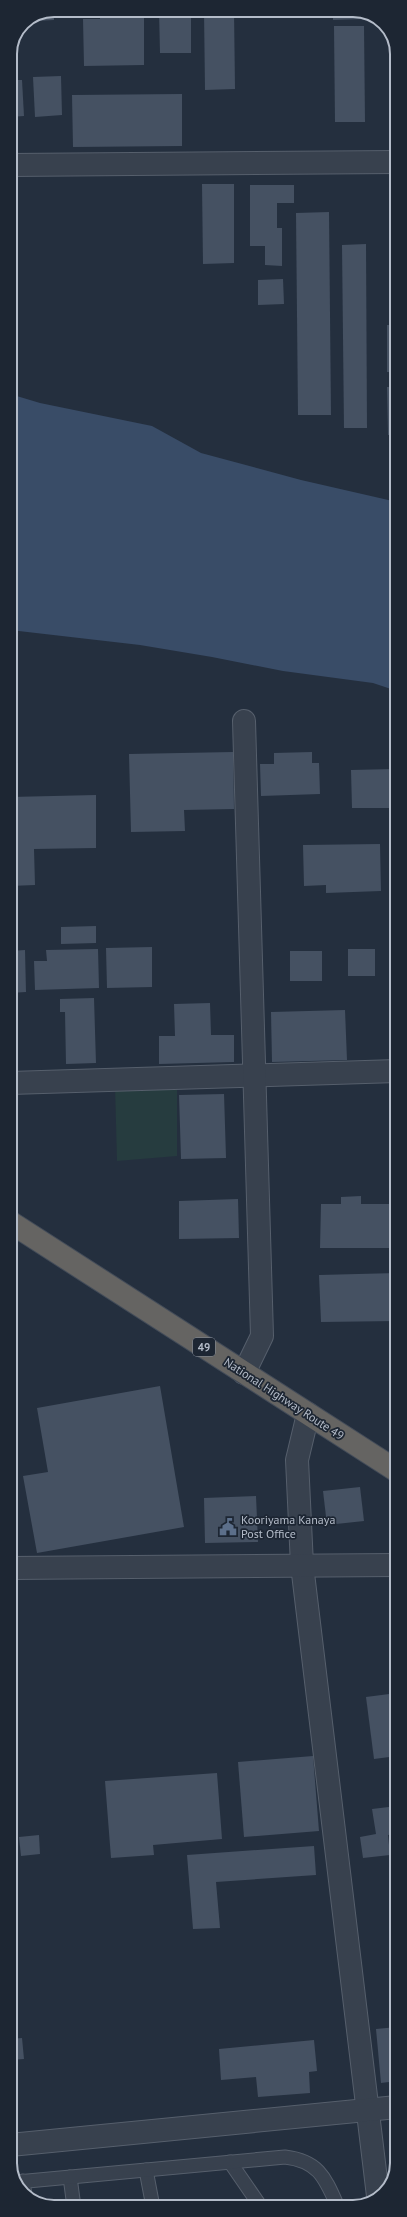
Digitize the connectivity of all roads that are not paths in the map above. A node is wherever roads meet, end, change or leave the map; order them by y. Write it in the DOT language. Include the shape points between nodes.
graph roads {
  1 [pos="390,162"];
  2 [pos="17,165"];
  3 [pos="244,721"];
  4 [pos="390,1071"];
  5 [pos="254,1076"];
  6 [pos="17,1083"];
  7 [pos="17,1226"];
  8 [pos="244,1372"];
  9 [pos="308,1414"];
  10 [pos="390,1467"];
  11 [pos="302,1565"];
  12 [pos="390,1565"];
  13 [pos="17,1568"];
  14 [pos="390,2108"];
  15 [pos="369,2109"];
  16 [pos="17,2144"];
  17 [pos="230,2162"];
  18 [pos="146,2170"];
  19 [pos="70,2177"];
  20 [pos="22,2182"];
  21 [pos="377,2190"];
  22 [pos="73,2200"];
  23 [pos="151,2200"];
  24 [pos="256,2200"];
  25 [pos="335,2200"];
  1 -- 2 [label="street"];
  3 -- 5 [label="street"];
  4 -- 5 [label="street"];
  5 -- 6 [label="street"];
  5 -- 8 [label="street" via="262,1336"];
  7 -- 8 [label="highway, National Highway Route 49 / 49"];
  8 -- 9 [label="highway, National Highway Route 49 / 49"];
  9 -- 10 [label="highway, National Highway Route 49 / 49"];
  9 -- 11 [label="street" via="297,1460"];
  11 -- 12 [label="street"];
  11 -- 13 [label="street"];
  11 -- 15 [label="street"];
  14 -- 15 [label="street"];
  15 -- 16 [label="street"];
  15 -- 21 [label="street"];
  17 -- 18 [label="lane"];
  17 -- 24 [label="lane"];
  17 -- 25 [label="lane" via="285,2157 302,2159 320,2173"];
  18 -- 19 [label="lane"];
  18 -- 23 [label="lane"];
  19 -- 20 [label="lane"];
  19 -- 22 [label="lane"];
}
